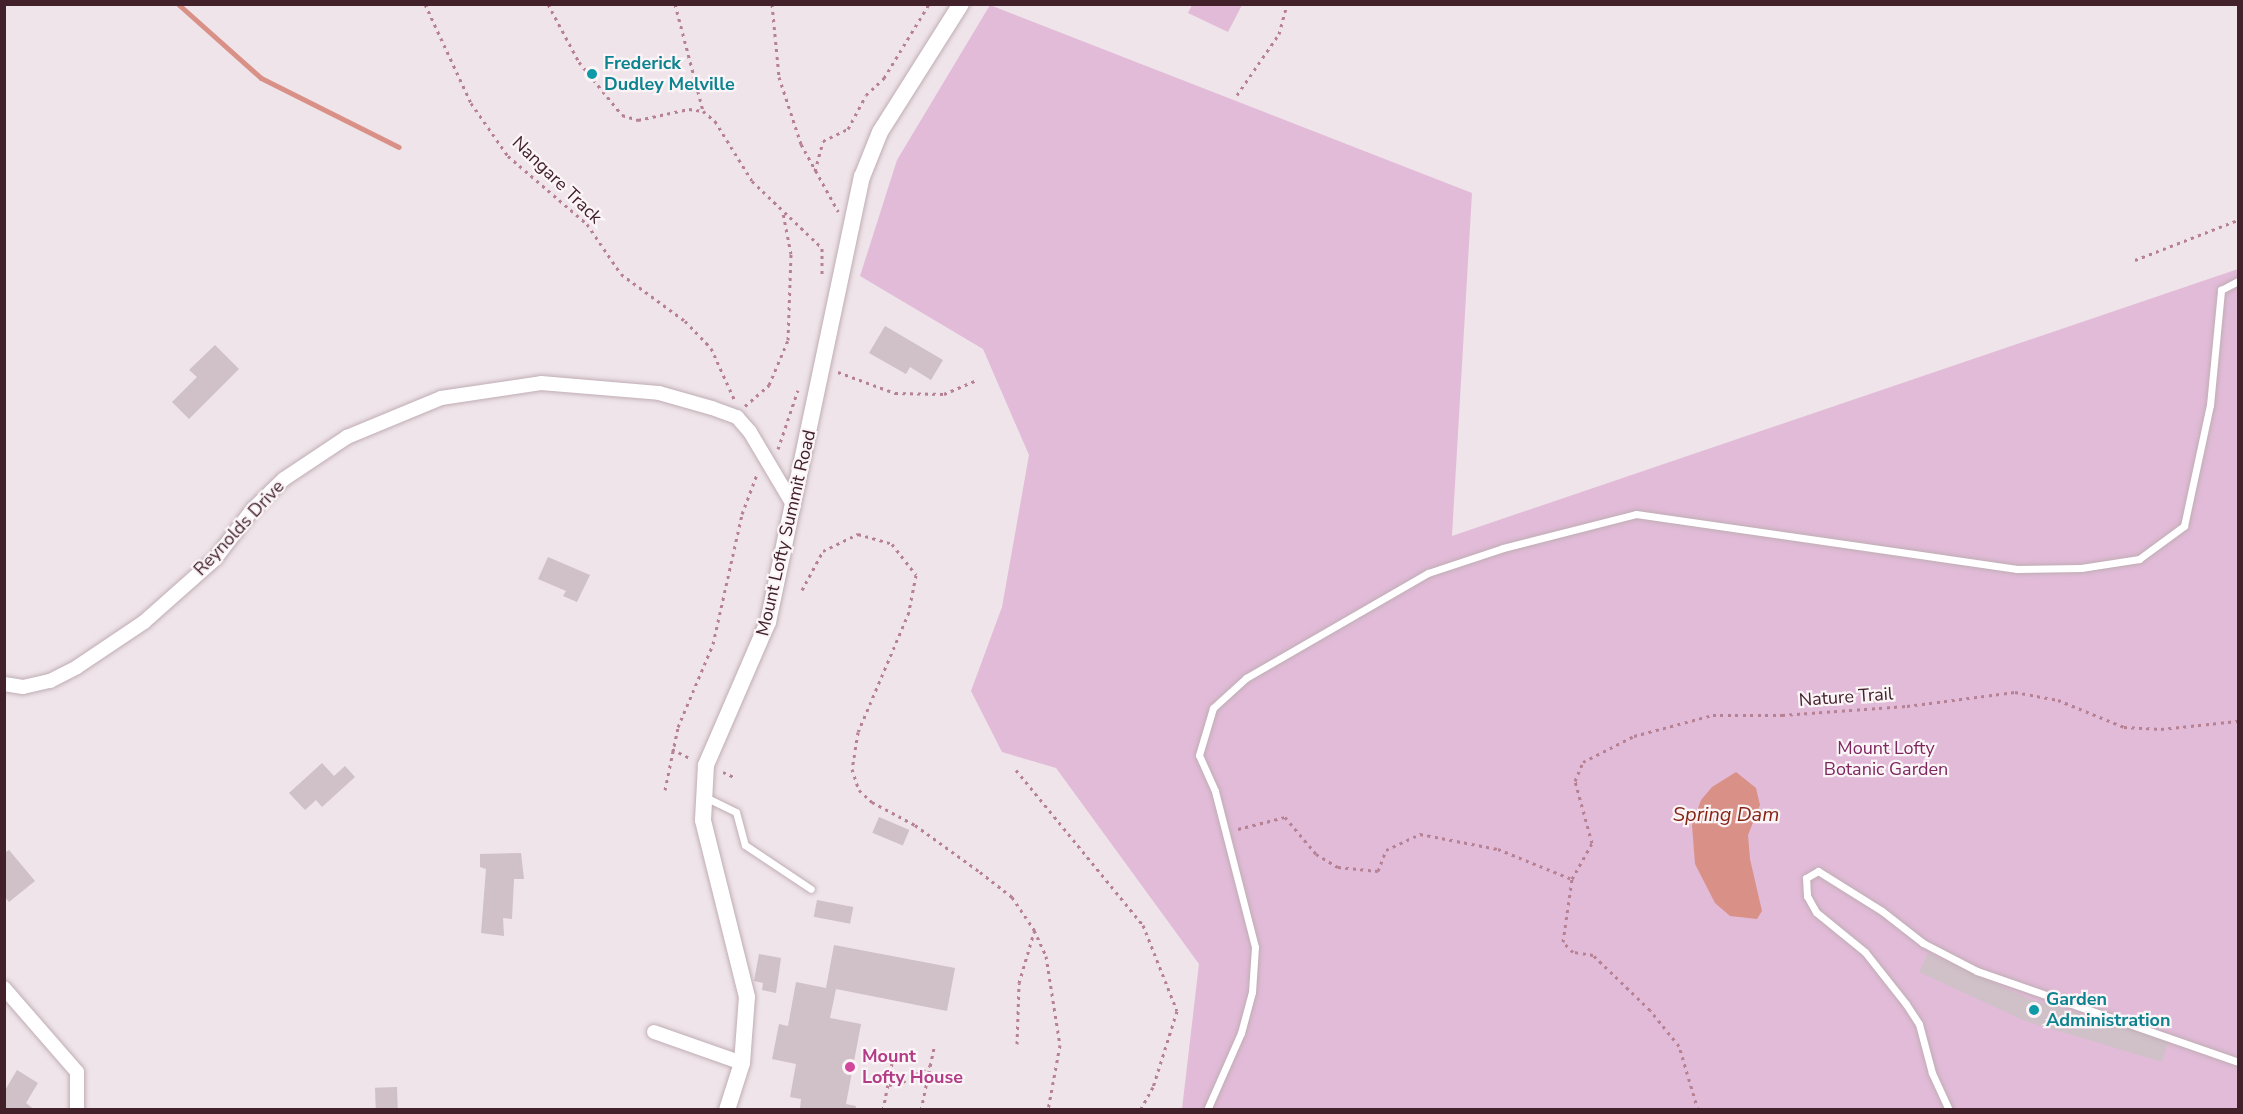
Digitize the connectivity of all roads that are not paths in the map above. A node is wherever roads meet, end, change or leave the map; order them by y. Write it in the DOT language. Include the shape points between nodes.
graph roads {
  1 [pos="961,4"];
  2 [pos="2238,281"];
  3 [pos="794,506"];
  4 [pos="4,684"];
  5 [pos="702,795"];
  6 [pos="811,889"];
  7 [pos="4,988"];
  8 [pos="654,1032"];
  9 [pos="2238,1062"];
  10 [pos="742,1063"];
  11 [pos="76,1110"];
  12 [pos="727,1110"];
  13 [pos="1207,1110"];
  14 [pos="1949,1110"];
  1 -- 3 [label="main road, Mount Lofty Summit Road" via="880,132 862,177"];
  2 -- 13 [label="lane" via="2221,290 2210,405 2184,526 2139,559 2081,567 2017,569 1636,514 1503,548 1428,573 1246,678 1213,708 1199,755 1215,791 1255,947 1252,992 1241,1033"];
  3 -- 4 [label="street, Reynolds Drive" via="737,417 659,393 541,382 441,398 347,437 284,478 253,509 215,559 144,622 77,667 50,681 23,687"];
  3 -- 5 [label="main road, Mount Lofty Summit Road" via="768,622 706,765"];
  5 -- 6 [label="lane" via="736,812 745,845"];
  5 -- 10 [label="main road, Mount Lofty Summit Road" via="703,820 747,997"];
  7 -- 11 [label="street" via="78,1072"];
  8 -- 10 [label="street"];
  9 -- 14 [label="lane" via="1977,971 1923,943 1882,911 1818,871 1806,878 1808,896 1816,912 1865,952 1906,1004 1919,1024 1932,1073"];
  10 -- 12 [label="main road, Mount Lofty Summit Road"];
}
